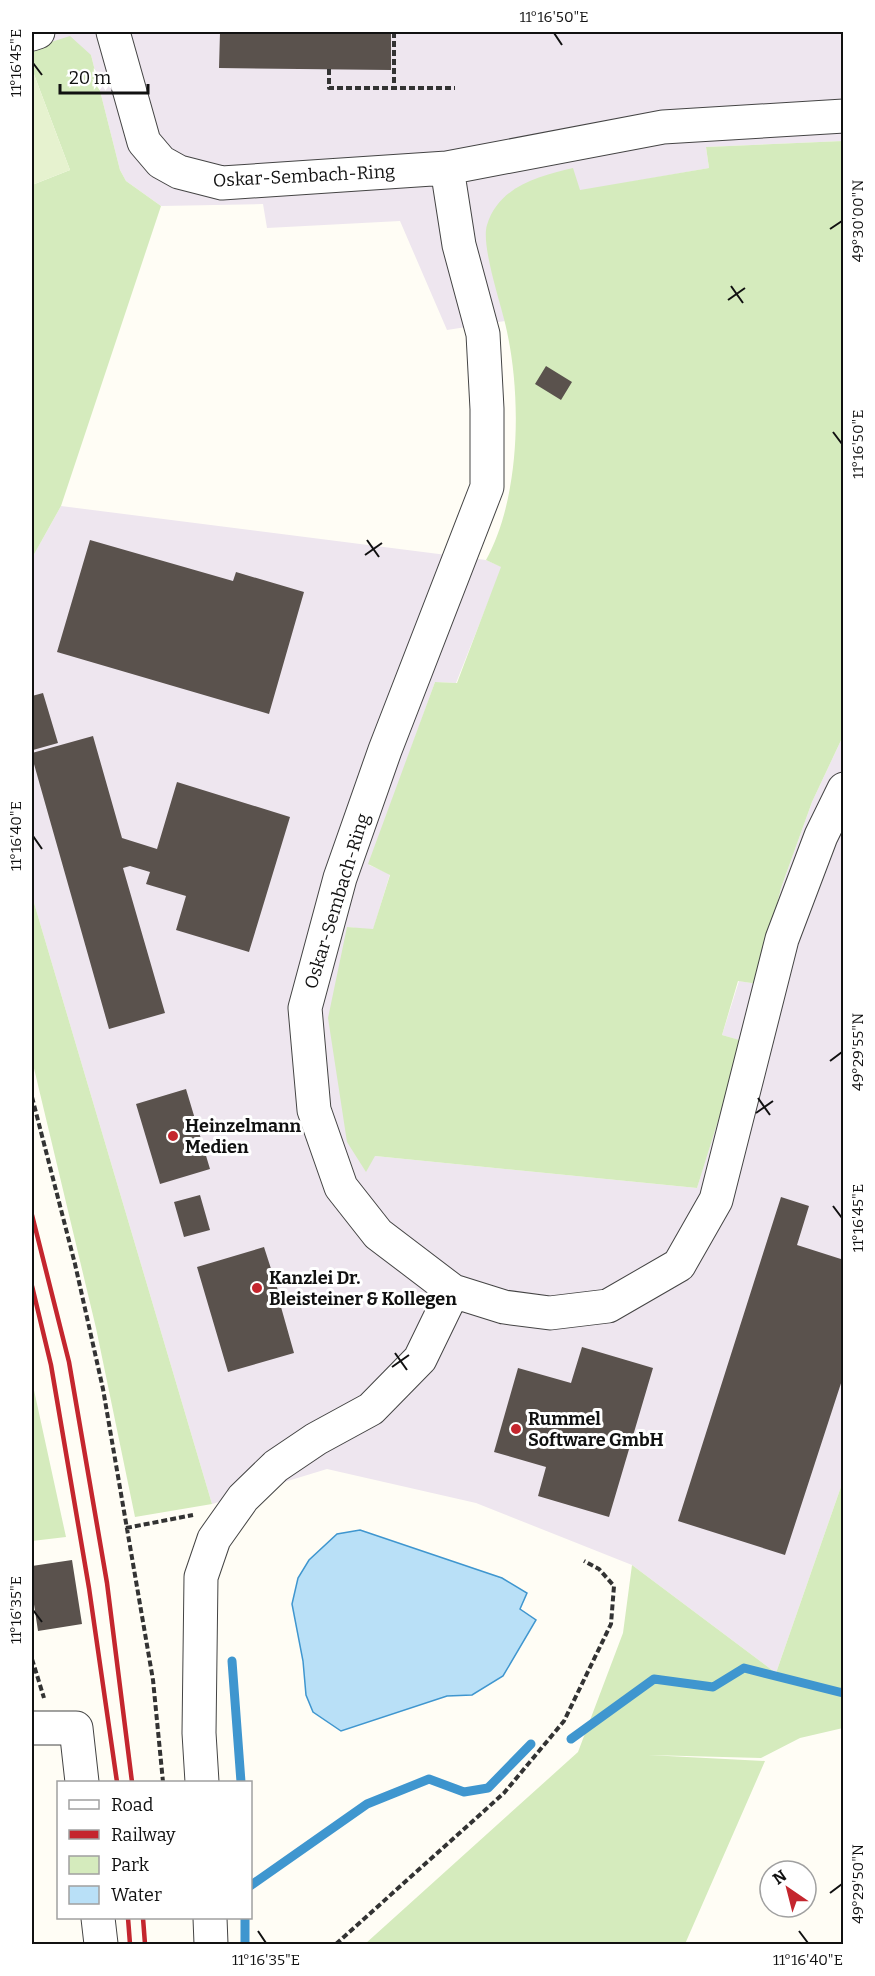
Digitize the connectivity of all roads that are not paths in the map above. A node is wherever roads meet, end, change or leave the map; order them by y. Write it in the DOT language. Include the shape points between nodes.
graph roads {
  1 [pos="38,32"];
  2 [pos="113,32"];
  3 [pos="32,34"];
  4 [pos="843,116"];
  5 [pos="447,168"];
  6 [pos="843,789"];
  7 [pos="453,1291"];
  8 [pos="42,1728"];
  9 [pos="82,1781"];
  10 [pos="202,1781"];
  11 [pos="98,1919"];
  12 [pos="210,1919"];
  13 [pos="101,1944"];
  14 [pos="211,1944"];
  1 -- 3 [label="street"];
  2 -- 5 [label="street, Oskar-Sembach-Ring" via="144,142 161,162 179,172 222,183"];
  4 -- 5 [label="street, Oskar-Sembach-Ring" via="663,127"];
  5 -- 7 [label="street, Oskar-Sembach-Ring" via="459,245 483,334 487,487 339,878 305,1008 314,1110 341,1187 378,1234"];
  6 -- 7 [label="street, Oskar-Sembach-Ring" via="782,939 716,1200 679,1264 608,1306 550,1313 504,1308"];
  7 -- 10 [label="street" via="420,1359 371,1408 276,1466 236,1507 214,1539 201,1577"];
  8 -- 9 [label="street" via="76,1728"];
  11 -- 13 [label="street"];
  12 -- 14 [label="street"];
}
